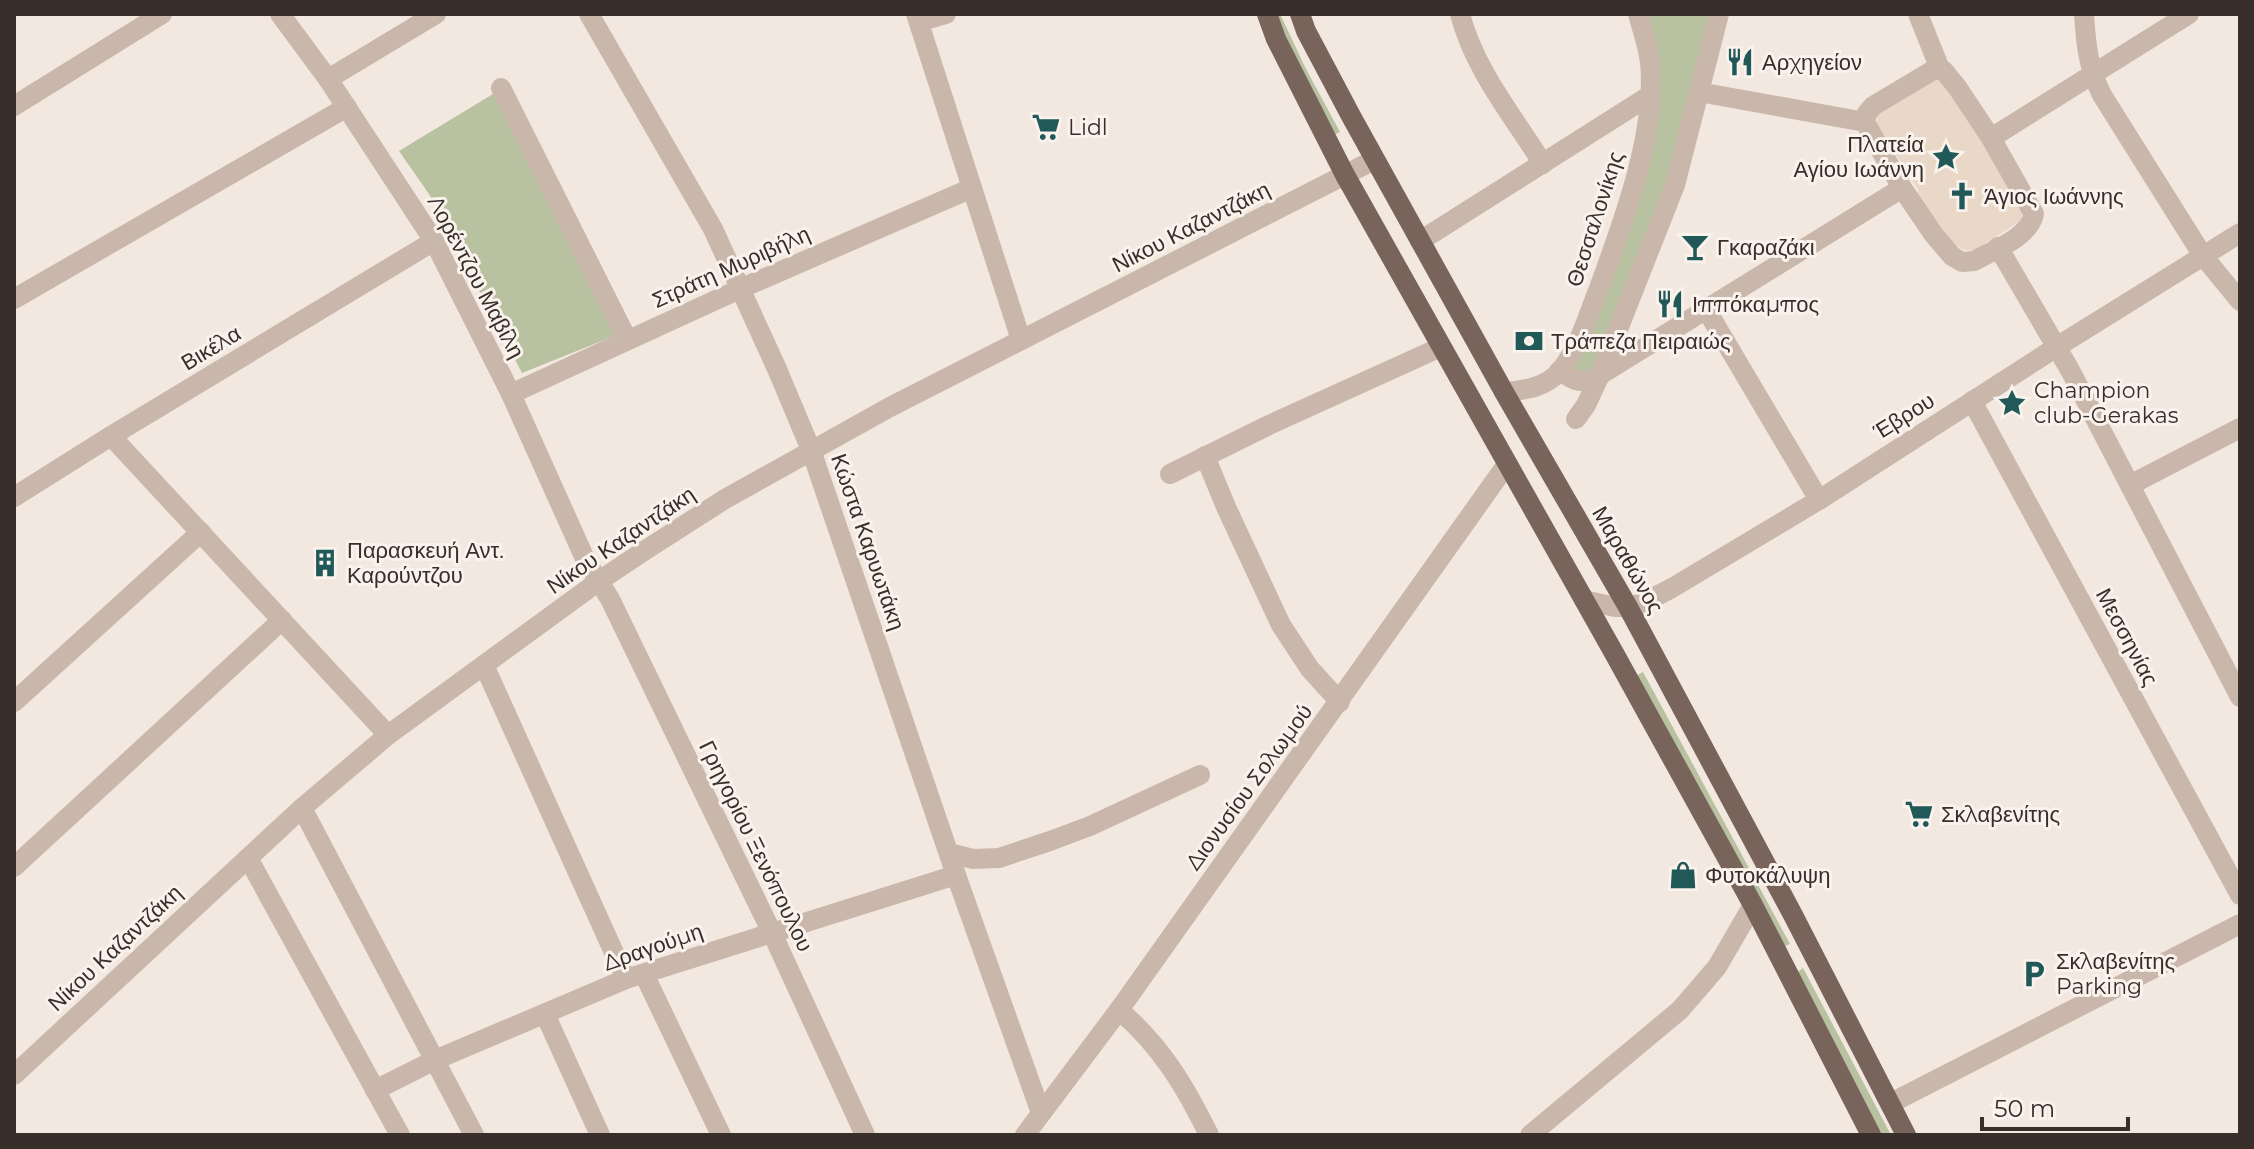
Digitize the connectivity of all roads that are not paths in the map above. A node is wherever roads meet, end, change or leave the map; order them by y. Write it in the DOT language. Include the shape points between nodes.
graph roads {
  1 [pos="162,14"];
  2 [pos="280,14"];
  3 [pos="436,14"];
  4 [pos="946,14"];
  5 [pos="1267,14"];
  6 [pos="1300,14"];
  7 [pos="1460,14"];
  8 [pos="1638,14"];
  9 [pos="1719,14"];
  10 [pos="1918,14"];
  11 [pos="2084,14"];
  12 [pos="2189,14"];
  13 [pos="591,15"];
  14 [pos="917,18"];
  15 [pos="1940,69"];
  16 [pos="2092,73"];
  17 [pos="328,79"];
  18 [pos="501,88"];
  19 [pos="1699,92"];
  20 [pos="1649,96"];
  21 [pos="14,106"];
  22 [pos="347,107"];
  23 [pos="1865,122"];
  24 [pos="1991,138"];
  25 [pos="1374,160"];
  26 [pos="1543,164"];
  27 [pos="1345,175"];
  28 [pos="972,188"];
  29 [pos="1902,188"];
  30 [pos="2240,233"];
  31 [pos="434,241"];
  32 [pos="1420,241"];
  33 [pos="1998,247"];
  34 [pos="2203,256"];
  35 [pos="742,288"];
  36 [pos="14,299"];
  37 [pos="2240,301"];
  38 [pos="1706,309"];
  39 [pos="627,339"];
  40 [pos="1021,340"];
  41 [pos="1441,347"];
  42 [pos="2055,348"];
  43 [pos="1559,371"];
  44 [pos="1600,375"];
  45 [pos="1504,392"];
  46 [pos="511,394"];
  47 [pos="1972,401"];
  48 [pos="1576,419"];
  49 [pos="2240,428"];
  50 [pos="111,436"];
  51 [pos="811,450"];
  52 [pos="1205,456"];
  53 [pos="1507,464"];
  54 [pos="1170,474"];
  55 [pos="2130,485"];
  56 [pos="14,497"];
  57 [pos="1819,500"];
  58 [pos="201,532"];
  59 [pos="599,581"];
  60 [pos="1584,600"];
  61 [pos="1628,607"];
  62 [pos="282,620"];
  63 [pos="484,665"];
  64 [pos="2240,697"];
  65 [pos="14,702"];
  66 [pos="1340,702"];
  67 [pos="388,735"];
  68 [pos="1200,775"];
  69 [pos="302,808"];
  70 [pos="949,853"];
  71 [pos="248,858"];
  72 [pos="14,867"];
  73 [pos="956,875"];
  74 [pos="2240,895"];
  75 [pos="1753,905"];
  76 [pos="2240,924"];
  77 [pos="772,933"];
  78 [pos="635,977"];
  79 [pos="1119,1010"];
  80 [pos="545,1014"];
  81 [pos="435,1060"];
  82 [pos="14,1075"];
  83 [pos="375,1090"];
  84 [pos="1891,1103"];
  85 [pos="1041,1113"];
  86 [pos="400,1135"];
  87 [pos="474,1135"];
  88 [pos="600,1135"];
  89 [pos="721,1135"];
  90 [pos="865,1135"];
  91 [pos="1025,1135"];
  92 [pos="1209,1135"];
  93 [pos="1530,1135"];
  94 [pos="1871,1135"];
  95 [pos="1906,1135"];
  1 -- 21 [label="street"];
  2 -- 17 [label="street, Λορέντζου Μαβίλη"];
  3 -- 17 [label="street"];
  4 -- 14 [label="street"];
  5 -- 27 [label="main road"];
  6 -- 25 [label="main road, Μαραθώνος"];
  7 -- 26 [label="street" via="1479,64"];
  8 -- 20 [label="street, Θεσσαλονίκης" via="1650,62"];
  9 -- 19 [label="street"];
  10 -- 15 [label="street"];
  11 -- 16 [label="street"];
  12 -- 16 [label="street"];
  13 -- 35 [label="street, Κώστα Καρυωτάκη"];
  14 -- 28 [label="street"];
  15 -- 23 [label="street" via="1928,71 1873,106"];
  15 -- 24 [label="street"];
  16 -- 24 [label="street"];
  16 -- 34 [label="street"];
  17 -- 22 [label="street, Λορέντζου Μαβίλη"];
  18 -- 39 [label="street"];
  19 -- 23 [label="street"];
  19 -- 44 [label="street" via="1675,185"];
  20 -- 26 [label="street"];
  20 -- 43 [label="street, Θεσσαλονίκης" via="1645,139 1619,234 1587,319"];
  22 -- 31 [label="street, Λορέντζου Μαβίλη"];
  22 -- 36 [label="street"];
  23 -- 29 [label="street"];
  24 -- 33 [label="street" via="2034,214 2026,229"];
  25 -- 27 [label="street, Νίκου Καζαντζάκη"];
  25 -- 32 [label="main road, Μαραθώνος"];
  26 -- 32 [label="street"];
  27 -- 40 [label="street, Νίκου Καζαντζάκη"];
  27 -- 41 [label="main road"];
  28 -- 35 [label="street, Στράτη Μυριβήλη"];
  28 -- 40 [label="street"];
  29 -- 33 [label="street" via="1952,256 1968,263"];
  29 -- 38 [label="street"];
  30 -- 34 [label="street, Έβρου"];
  31 -- 46 [label="street, Λορέντζου Μαβίλη"];
  31 -- 50 [label="street, Βικέλα"];
  32 -- 45 [label="main road, Μαραθώνος"];
  33 -- 42 [label="street"];
  34 -- 37 [label="street"];
  34 -- 42 [label="street, Έβρου"];
  35 -- 39 [label="street, Στράτη Μυριβήλη"];
  35 -- 51 [label="street, Κώστα Καρυωτάκη"];
  38 -- 44 [label="street"];
  38 -- 57 [label="street"];
  39 -- 46 [label="street, Στράτη Μυριβήλη"];
  40 -- 51 [label="street, Νίκου Καζαντζάκη"];
  41 -- 52 [label="street"];
  41 -- 53 [label="main road"];
  42 -- 47 [label="street, Έβρου"];
  42 -- 55 [label="street"];
  43 -- 44 [label="street" via="1587,382"];
  43 -- 45 [label="street" via="1544,384"];
  44 -- 48 [label="street"];
  45 -- 61 [label="main road, Μαραθώνος"];
  46 -- 59 [label="street, Λορέντζου Μαβίλη"];
  47 -- 57 [label="street, Έβρου"];
  47 -- 74 [label="street, Μεσσηνίας"];
  49 -- 55 [label="street"];
  50 -- 56 [label="street, Βικέλα"];
  50 -- 58 [label="street"];
  51 -- 59 [label="street, Νίκου Καζαντζάκη"];
  51 -- 70 [label="street, Κώστα Καρυωτάκη"];
  52 -- 54 [label="street"];
  52 -- 66 [label="street" via="1281,625"];
  53 -- 60 [label="main road"];
  53 -- 66 [label="street, Διονυσίου Σολωμού"];
  55 -- 64 [label="street"];
  57 -- 61 [label="street, Έβρου" via="1672,588"];
  58 -- 62 [label="street"];
  58 -- 65 [label="street"];
  59 -- 63 [label="street, Νίκου Καζαντζάκη"];
  59 -- 77 [label="street, Γρηγορίου Ξενόπουλου"];
  60 -- 61 [label="street"];
  60 -- 75 [label="main road"];
  61 -- 84 [label="main road, Μαραθώνος"];
  62 -- 67 [label="street"];
  62 -- 72 [label="street"];
  63 -- 67 [label="street, Νίκου Καζαντζάκη"];
  63 -- 78 [label="street"];
  66 -- 79 [label="street, Διονυσίου Σολωμού"];
  67 -- 69 [label="street, Νίκου Καζαντζάκη"];
  68 -- 70 [label="street" via="1090,826 999,858"];
  69 -- 71 [label="street, Νίκου Καζαντζάκη"];
  69 -- 81 [label="street"];
  70 -- 73 [label="street, Κώστα Καρυωτάκη"];
  71 -- 82 [label="street, Νίκου Καζαντζάκη"];
  71 -- 83 [label="street"];
  73 -- 77 [label="street, Δραγούμη"];
  73 -- 85 [label="street, Κώστα Καρυωτάκη"];
  75 -- 93 [label="street" via="1717,967 1680,1010"];
  75 -- 94 [label="main road"];
  76 -- 84 [label="street"];
  77 -- 78 [label="street, Δραγούμη"];
  77 -- 90 [label="street, Γρηγορίου Ξενόπουλου"];
  78 -- 80 [label="street, Δραγούμη"];
  78 -- 89 [label="street"];
  79 -- 85 [label="street, Διονυσίου Σολωμού"];
  79 -- 92 [label="street" via="1161,1053"];
  80 -- 81 [label="street, Δραγούμη"];
  80 -- 88 [label="street"];
  81 -- 83 [label="street, Δραγούμη"];
  81 -- 87 [label="street"];
  83 -- 86 [label="street"];
  84 -- 95 [label="main road, Μαραθώνος"];
  85 -- 91 [label="street, Διονυσίου Σολωμού"];
}
